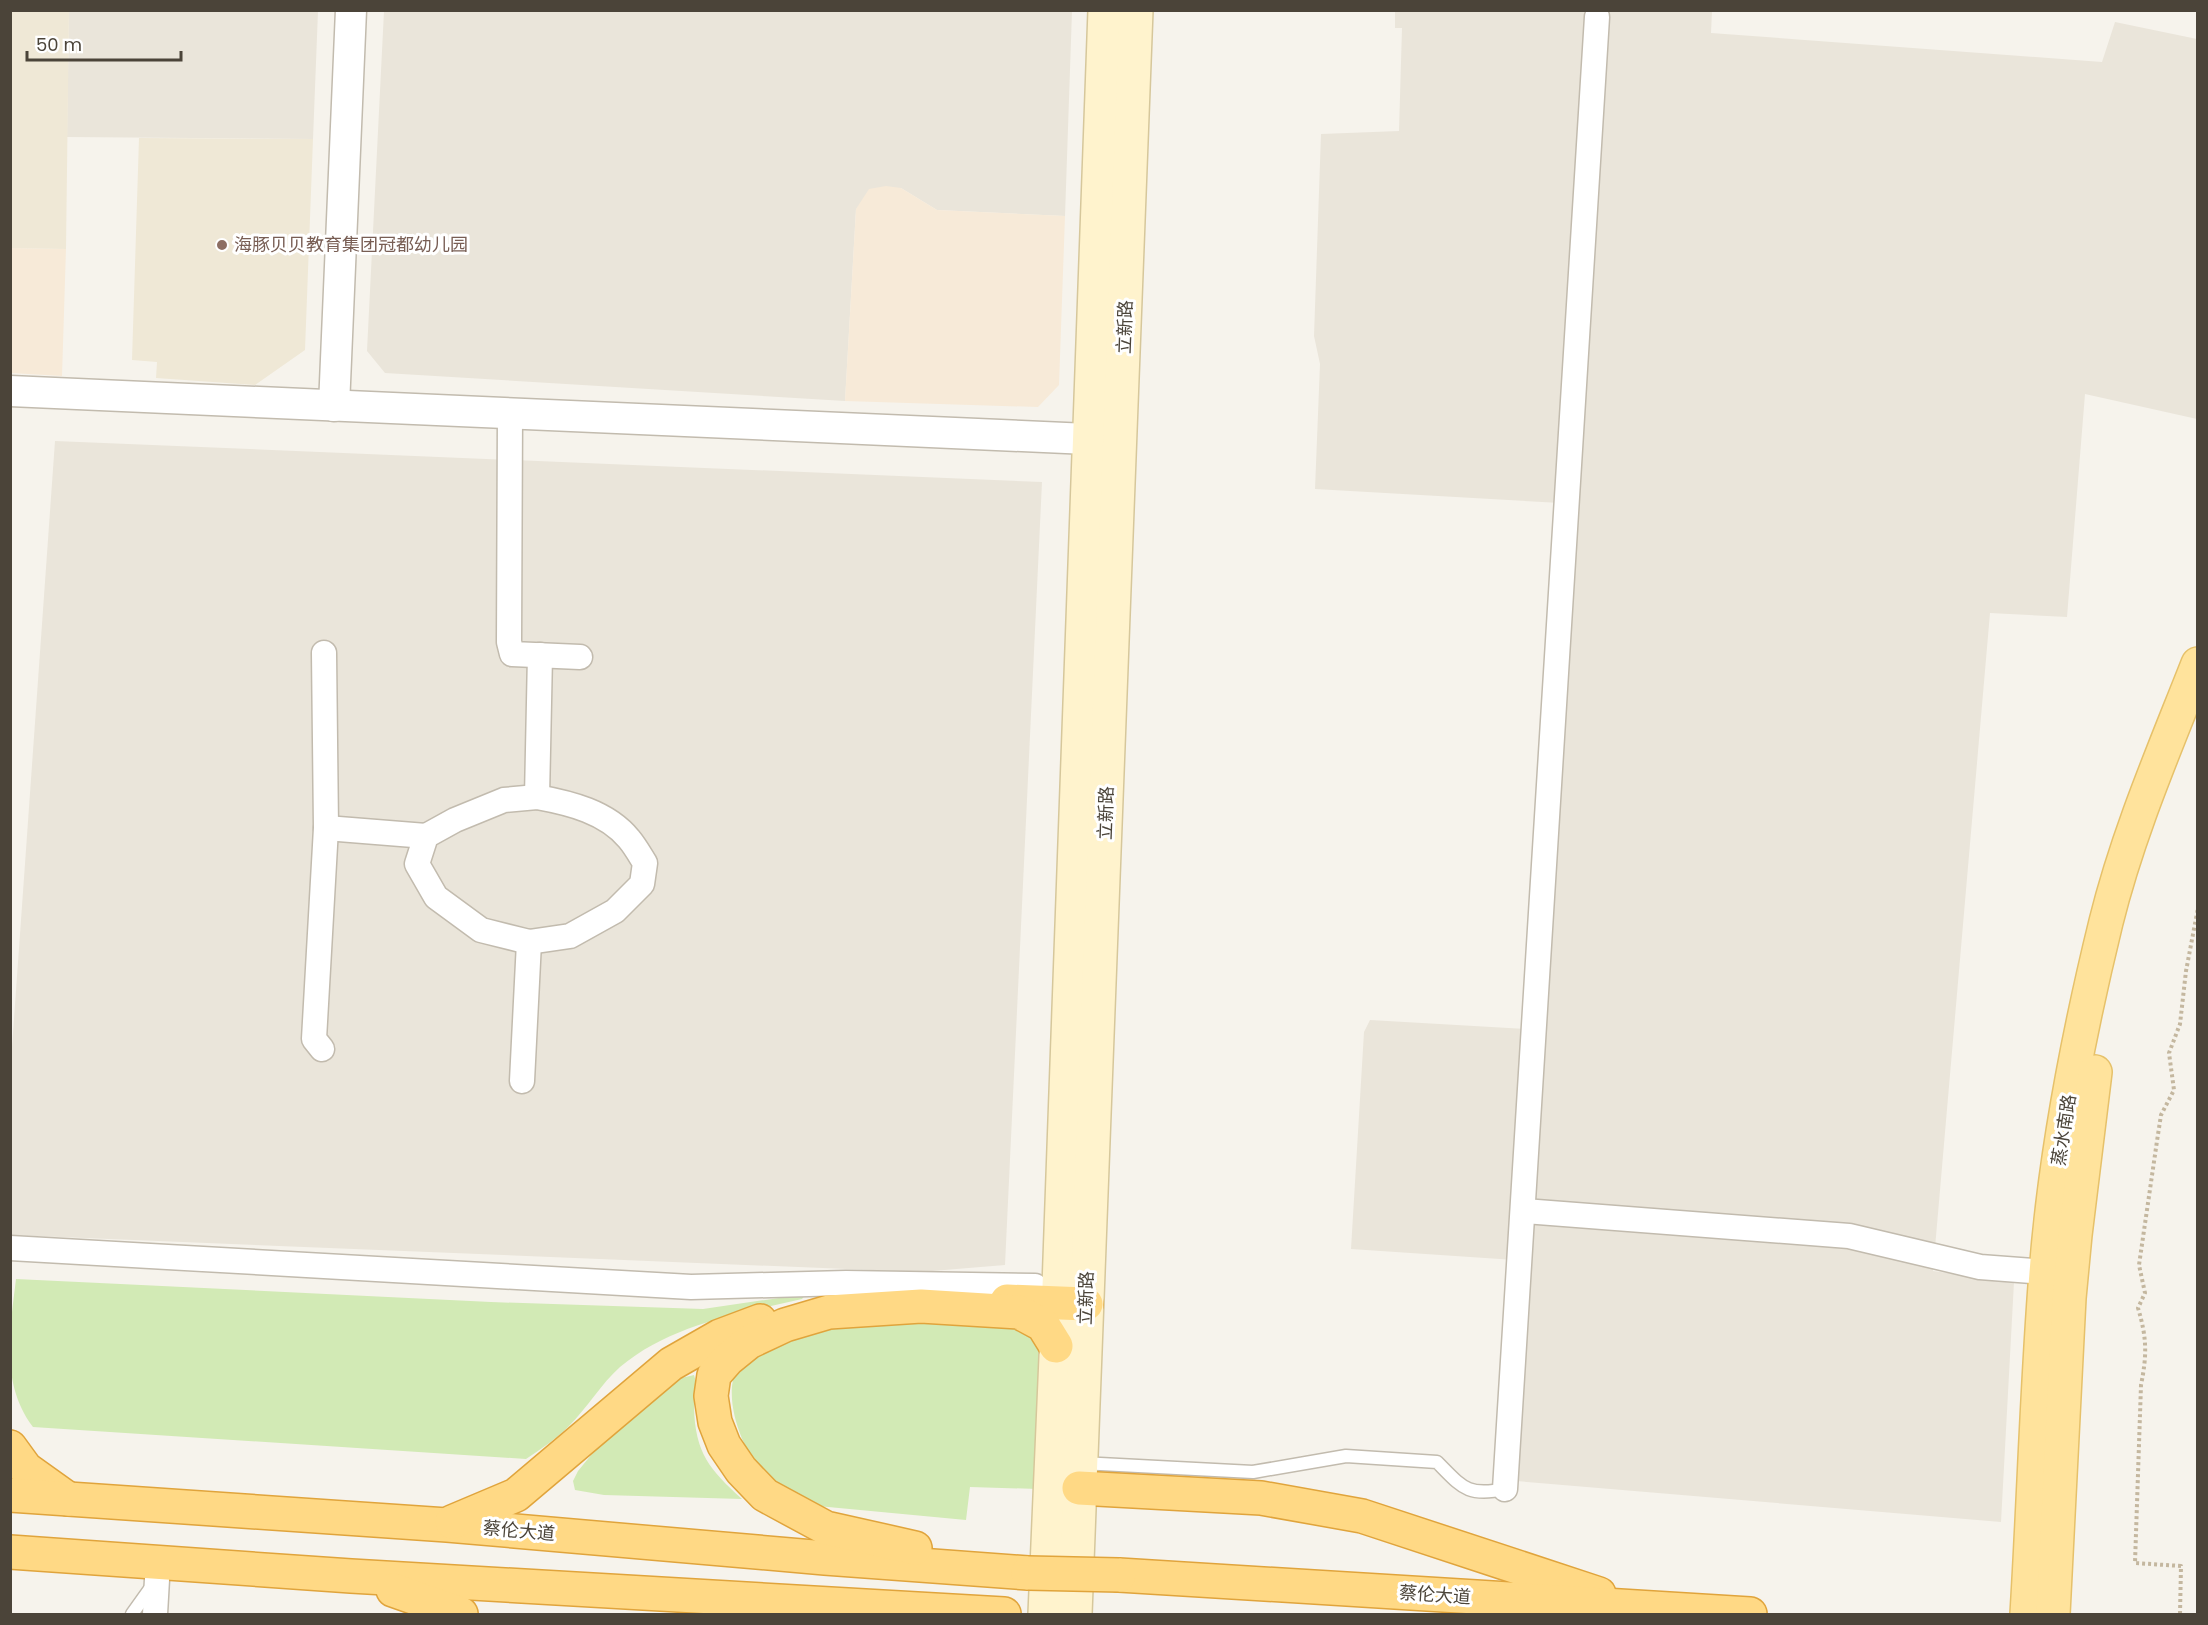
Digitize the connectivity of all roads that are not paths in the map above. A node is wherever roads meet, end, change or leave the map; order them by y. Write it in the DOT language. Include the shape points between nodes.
graph roads {
  1 [pos="351,10"];
  2 [pos="1105,10"];
  3 [pos="1136,10"];
  4 [pos="1597,17"];
  5 [pos="10,391"];
  6 [pos="334,406"];
  7 [pos="510,414"];
  8 [pos="1088,439"];
  9 [pos="324,653"];
  10 [pos="540,656"];
  11 [pos="580,657"];
  12 [pos="2198,664"];
  13 [pos="2198,720"];
  14 [pos="537,797"];
  15 [pos="326,828"];
  16 [pos="426,836"];
  17 [pos="529,942"];
  18 [pos="322,1049"];
  19 [pos="522,1081"];
  20 [pos="1524,1211"];
  21 [pos="10,1248"];
  22 [pos="2046,1272"];
  23 [pos="1068,1298"];
  24 [pos="1056,1346"];
  25 [pos="10,1447"];
  26 [pos="1079,1475"];
  27 [pos="1505,1489"];
  28 [pos="10,1495"];
  29 [pos="68,1499"];
  30 [pos="447,1525"];
  31 [pos="10,1552"];
  32 [pos="158,1571"];
  33 [pos="1028,1573"];
  34 [pos="351,1576"];
  35 [pos="1643,1608"];
  36 [pos="132,1614"];
  37 [pos="155,1614"];
  38 [pos="461,1614"];
  39 [pos="1004,1614"];
  40 [pos="1045,1614"];
  41 [pos="1075,1614"];
  42 [pos="1750,1614"];
  43 [pos="2027,1614"];
  44 [pos="2053,1614"];
  1 -- 6 [label="street"];
  2 -- 8 [label="main road, 立新路"];
  3 -- 23 [label="main road, 立新路"];
  4 -- 20 [label="street"];
  5 -- 6 [label="street"];
  6 -- 7 [label="street"];
  7 -- 8 [label="street"];
  7 -- 10 [label="street" via="509,642 512,654"];
  8 -- 23 [label="main road, 立新路"];
  9 -- 15 [label="street"];
  10 -- 11 [label="street"];
  10 -- 14 [label="street"];
  12 -- 22 [label="main road, 蒸水南路" via="2140,814 2106,921 2062,1138"];
  13 -- 44 [label="main road, 蒸水南路" via="2163,805 2126,922 2096,1069 2069,1298"];
  14 -- 16 [label="street" via="504,800"];
  14 -- 17 [label="street" via="571,803 601,817 628,838 645,863 642,884 615,912 570,936"];
  15 -- 16 [label="street"];
  15 -- 18 [label="street" via="314,1039"];
  16 -- 17 [label="street" via="417,864 436,897 481,930"];
  17 -- 19 [label="street"];
  20 -- 22 [label="street" via="1849,1236 1980,1267"];
  20 -- 27 [label="street"];
  21 -- 23 [label="street" via="691,1287 846,1283"];
  22 -- 43 [label="main road, 蒸水南路"];
  23 -- 24 [label="main road, 立新路"];
  23 -- 26 [label="main road, 立新路"];
  23 -- 30 [label="highway" via="926,1298 835,1303 781,1313 720,1336 671,1364 516,1496"];
  24 -- 33 [label="highway" via="1043,1325 1020,1312 921,1306 829,1312 784,1325 748,1342 714,1375 711,1396 724,1445 765,1495 826,1528"];
  24 -- 40 [label="main road, 立新路"];
  25 -- 29 [label="highway" via="26,1468"];
  26 -- 27 [label="lane" via="1253,1472 1346,1456 1437,1462 1463,1488 1484,1493"];
  26 -- 35 [label="highway" via="1262,1498 1362,1516"];
  26 -- 41 [label="main road, 立新路"];
  28 -- 29 [label="highway, 蔡伦大道"];
  29 -- 30 [label="highway, 蔡伦大道"];
  30 -- 33 [label="highway, 蔡伦大道"];
  31 -- 32 [label="highway"];
  32 -- 34 [label="highway"];
  32 -- 36 [label="lane"];
  32 -- 37 [label="street"];
  33 -- 35 [label="highway, 蔡伦大道, bridge" via="1119,1575"];
  34 -- 38 [label="highway"];
  34 -- 39 [label="highway"];
  35 -- 42 [label="highway, 蔡伦大道"];
}
